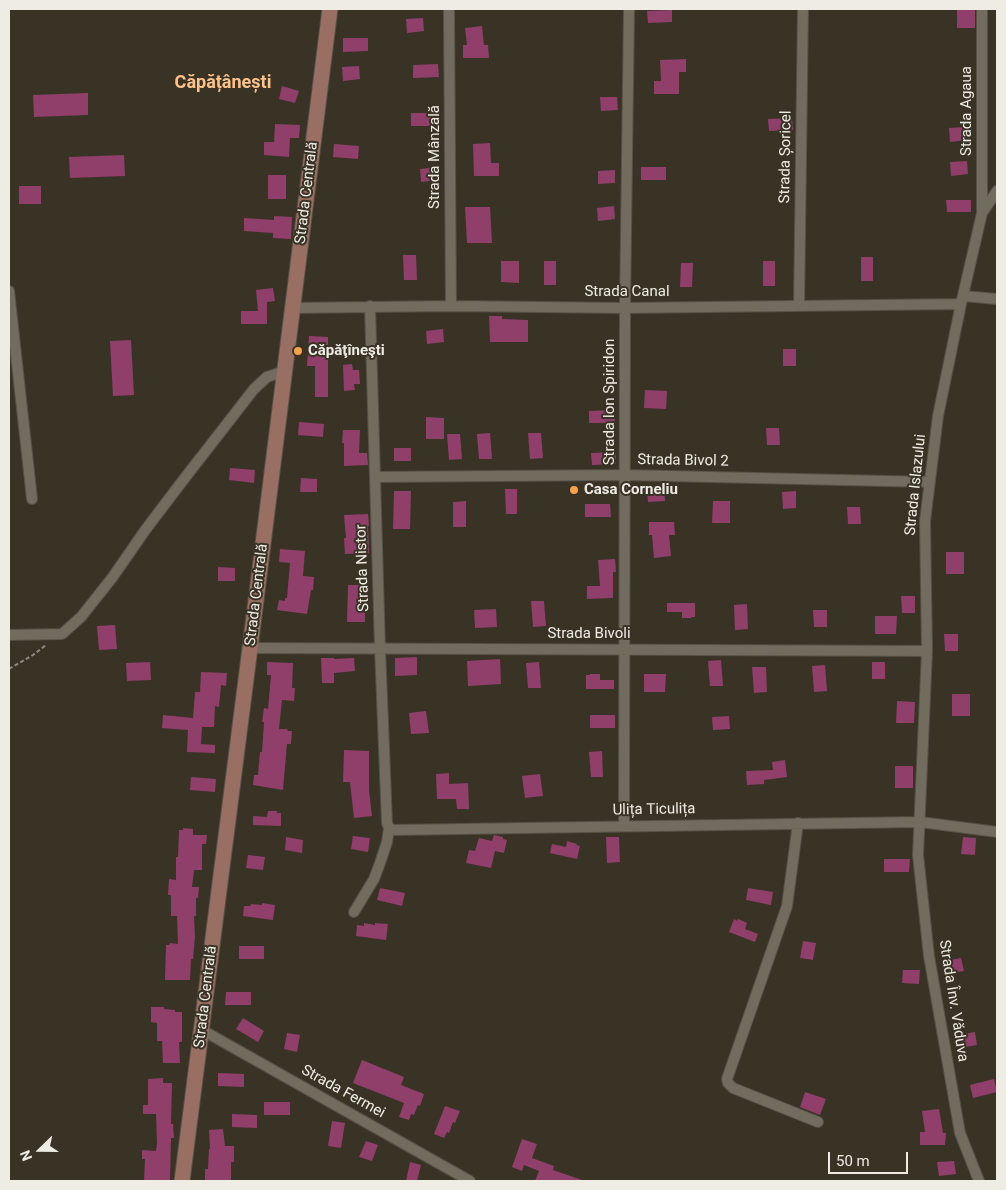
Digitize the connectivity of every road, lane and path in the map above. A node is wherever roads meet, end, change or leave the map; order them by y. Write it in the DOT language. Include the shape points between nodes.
graph roads {
  1 [pos="330,9"];
  2 [pos="450,9"];
  3 [pos="629,9"];
  4 [pos="803,9"];
  5 [pos="982,9"];
  6 [pos="997,191"];
  7 [pos="982,213"];
  8 [pos="9,291"];
  9 [pos="997,299"];
  10 [pos="962,300"];
  11 [pos="370,306"];
  12 [pos="451,306"];
  13 [pos="799,306"];
  14 [pos="292,308"];
  15 [pos="625,308"];
  16 [pos="12,344"];
  17 [pos="285,371"];
  18 [pos="624,475"];
  19 [pos="375,477"];
  20 [pos="930,482"];
  21 [pos="32,499"];
  22 [pos="62,634"];
  23 [pos="9,635"];
  24 [pos="250,648"];
  25 [pos="380,648"];
  26 [pos="625,650"];
  27 [pos="927,651"];
  28 [pos="9,670"];
  29 [pos="920,822"];
  30 [pos="798,823"];
  31 [pos="624,826"];
  32 [pos="389,828"];
  33 [pos="997,832"];
  34 [pos="354,912"];
  35 [pos="202,1030"];
  36 [pos="818,1122"];
  37 [pos="182,1181"];
  38 [pos="470,1181"];
  39 [pos="979,1181"];
  1 -- 14 [label="main road, Strada Centrală"];
  2 -- 12 [label="street, Strada Mânzală"];
  3 -- 15 [label="street, Strada Ion Spiridon"];
  4 -- 13 [label="street, Strada Șoricel"];
  5 -- 7 [label="street, Strada Agaua"];
  6 -- 7 [label="street, Strada Islazului"];
  7 -- 10 [label="street, Strada Islazului"];
  8 -- 16 [label="street"];
  9 -- 10 [label="street, Strada Canal"];
  10 -- 13 [label="street, Strada Canal"];
  10 -- 20 [label="street, Strada Islazului" via="938,416"];
  11 -- 12 [label="street, Strada Canal"];
  11 -- 14 [label="street, Strada Canal"];
  11 -- 19 [label="street, Strada Nistor"];
  12 -- 15 [label="street, Strada Canal"];
  13 -- 15 [label="street, Strada Canal"];
  14 -- 17 [label="main road, Strada Centrală"];
  15 -- 18 [label="street, Strada Ion Spiridon"];
  16 -- 21 [label="street"];
  17 -- 22 [label="street" via="267,377 254,389 167,500 81,618"];
  17 -- 24 [label="main road, Strada Centrală"];
  18 -- 19 [label="street, Strada Bivol 2"];
  18 -- 20 [label="street, Strada Bivol 2"];
  18 -- 26 [label="street, Strada Ion Spiridon"];
  19 -- 25 [label="street, Strada Nistor"];
  20 -- 27 [label="street, Strada Islazului" via="925,521"];
  22 -- 23 [label="street"];
  22 -- 28 [label="path"];
  24 -- 25 [label="street, Strada Bivoli"];
  24 -- 35 [label="main road, Strada Centrală"];
  25 -- 26 [label="street, Strada Bivoli"];
  25 -- 32 [label="street, Strada Nistor"];
  26 -- 27 [label="street, Strada Bivoli"];
  26 -- 31 [label="street, Strada Ion Spiridon"];
  27 -- 29 [label="street, Strada Islazului"];
  29 -- 30 [label="street, Ulița Ticulița"];
  29 -- 33 [label="street, Ulița Ticulița"];
  29 -- 39 [label="street, Strada Înv. Văduva" via="918,855 929,956 960,1133"];
  30 -- 31 [label="street, Ulița Ticulița"];
  30 -- 36 [label="street" via="787,906 727,1079 732,1088"];
  31 -- 32 [label="street, Ulița Ticulița"];
  32 -- 34 [label="street, Strada Nistor" via="374,879"];
  35 -- 37 [label="main road, Strada Centrală"];
  35 -- 38 [label="street, Strada Fermei"];
}
